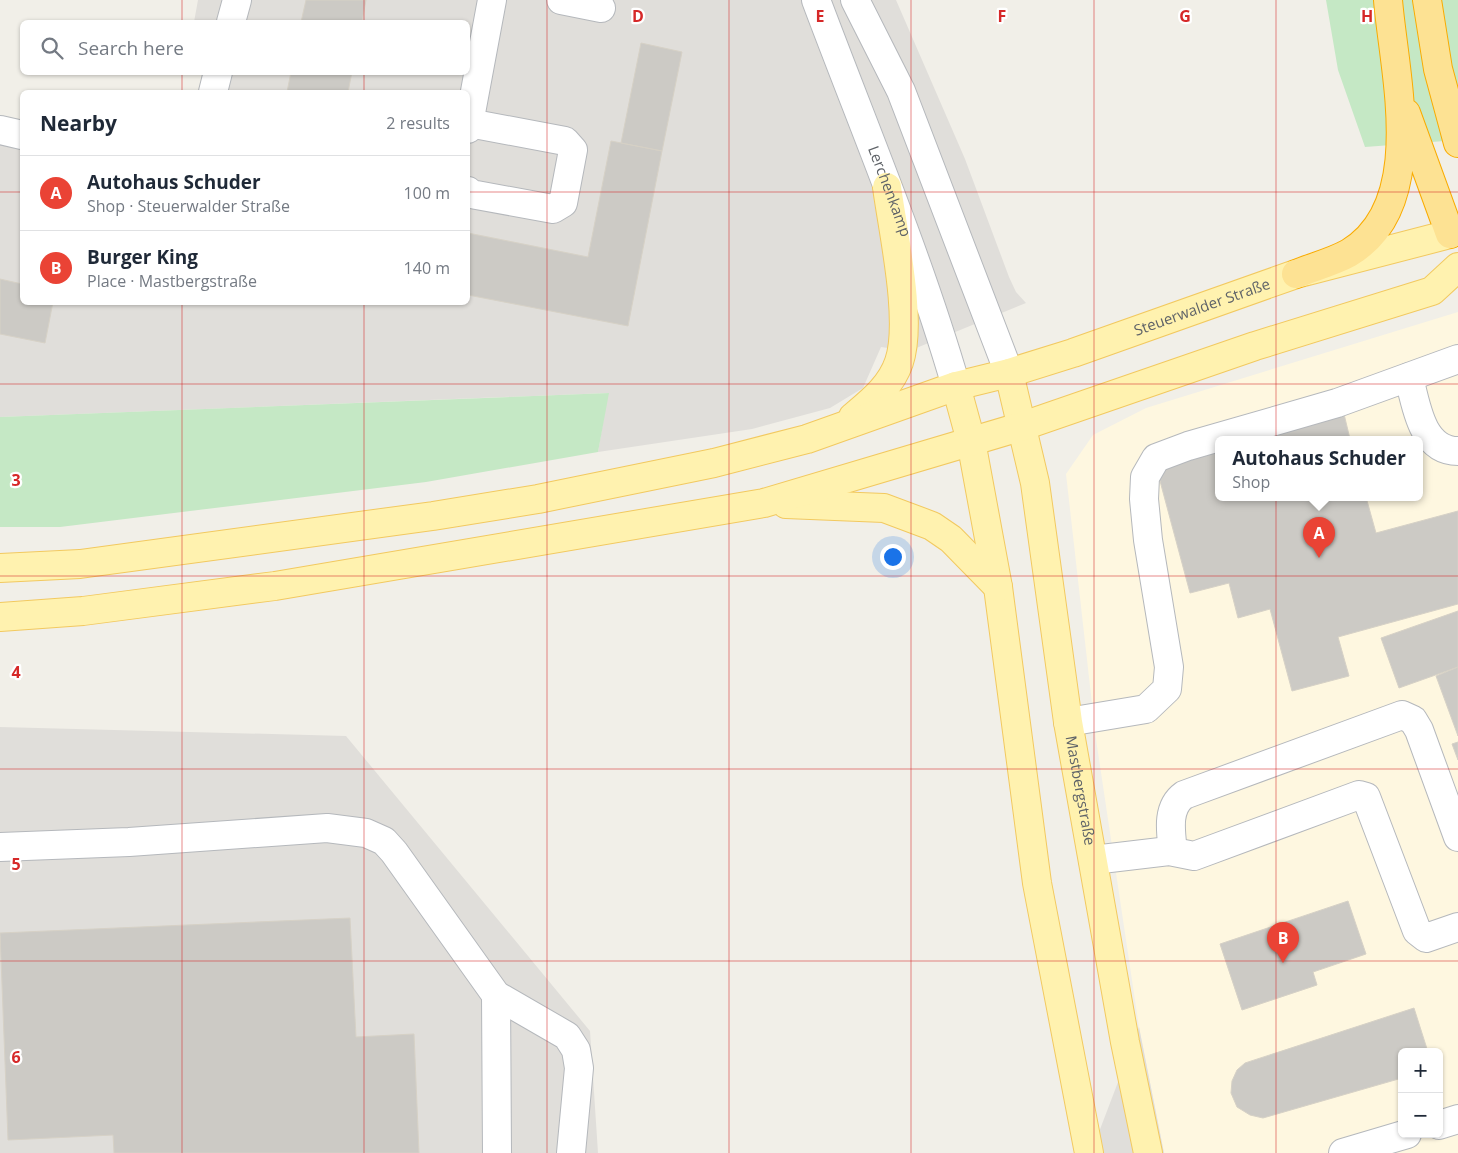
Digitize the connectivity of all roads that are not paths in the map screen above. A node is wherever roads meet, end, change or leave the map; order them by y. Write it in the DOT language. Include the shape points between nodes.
graph roads {
  1 [pos="237,0"];
  2 [pos="492,0"];
  3 [pos="561,0"];
  4 [pos="816,0"];
  5 [pos="855,0"];
  6 [pos="1388,0"];
  7 [pos="1427,0"];
  8 [pos="601,8"];
  9 [pos="232,20"];
  10 [pos="217,75"];
  11 [pos="214,90"];
  12 [pos="1400,95"];
  13 [pos="470,116"];
  14 [pos="470,126"];
  15 [pos="0,130"];
  16 [pos="20,135"];
  17 [pos="1457,138"];
  18 [pos="887,187"];
  19 [pos="470,193"];
  20 [pos="1455,235"];
  21 [pos="1458,267"];
  22 [pos="1296,274"];
  23 [pos="1458,281"];
  24 [pos="1432,291"];
  25 [pos="1458,360"];
  26 [pos="1009,373"];
  27 [pos="1408,377"];
  28 [pos="956,386"];
  29 [pos="842,426"];
  30 [pos="1022,426"];
  31 [pos="1223,436"];
  32 [pos="1215,438"];
  33 [pos="971,441"];
  34 [pos="1458,451"];
  35 [pos="764,503"];
  36 [pos="0,568"];
  37 [pos="998,587"];
  38 [pos="0,617"];
  39 [pos="1068,722"];
  40 [pos="1458,837"];
  41 [pos="0,848"];
  42 [pos="1173,852"];
  43 [pos="1093,860"];
  44 [pos="1458,928"];
  45 [pos="496,995"];
  46 [pos="1458,1120"];
  47 [pos="1443,1124"];
  48 [pos="1398,1137"];
  49 [pos="497,1153"];
  50 [pos="571,1153"];
  51 [pos="1089,1153"];
  52 [pos="1148,1153"];
  53 [pos="1343,1153"];
  1 -- 9 [label="street"];
  2 -- 13 [label="street"];
  3 -- 8 [label="street"];
  4 -- 18 [label="street, Lerchenkamp"];
  5 -- 26 [label="street" via="901,91"];
  6 -- 12 [label="highway"];
  7 -- 17 [label="highway" via="1438,68"];
  10 -- 11 [label="street"];
  12 -- 20 [label="highway"];
  12 -- 22 [label="highway" via="1396,182 1386,210 1372,232 1349,253"];
  14 -- 19 [label="street" via="565,142 573,150 563,203 553,209"];
  15 -- 16 [label="street"];
  18 -- 28 [label="street, Lerchenkamp"];
  18 -- 29 [label="main road" via="904,320 899,362 880,394"];
  20 -- 22 [label="main road, Steuerwalder Straße"];
  21 -- 24 [label="main road"];
  22 -- 26 [label="main road, Steuerwalder Straße"];
  23 -- 24 [label="street"];
  24 -- 30 [label="main road" via="1255,346"];
  25 -- 27 [label="street"];
  26 -- 28 [label="main road, Steuerwalder Straße"];
  26 -- 30 [label="main road, Mastbergstraße"];
  27 -- 31 [label="street" via="1337,403"];
  27 -- 34 [label="street" via="1420,418 1434,443 1445,451"];
  28 -- 29 [label="main road, Steuerwalder Straße"];
  28 -- 33 [label="main road"];
  29 -- 36 [label="main road, Steuerwalder Straße" via="807,439 714,463 538,499 80,564"];
  30 -- 33 [label="main road"];
  30 -- 39 [label="main road, Mastbergstraße" via="1035,483"];
  32 -- 39 [label="street" via="1156,458 1145,477 1148,540 1169,667 1167,689 1146,709"];
  33 -- 35 [label="main road"];
  33 -- 37 [label="main road"];
  35 -- 37 [label="main road" via="884,508 932,526 951,539"];
  35 -- 38 [label="main road" via="274,586 83,611"];
  37 -- 51 [label="main road" via="1037,883"];
  39 -- 43 [label="main road, Mastbergstraße"];
  40 -- 42 [label="street" via="1419,730 1413,720 1402,715 1184,796 1179,799 1172,818"];
  41 -- 45 [label="street" via="327,828 366,833 384,841 394,852"];
  42 -- 43 [label="street"];
  42 -- 44 [label="street" via="1194,856 1359,795 1366,797 1417,930 1426,938"];
  43 -- 52 [label="main road, Mastbergstraße"];
  45 -- 49 [label="street"];
  45 -- 50 [label="street" via="567,1036 576,1050 579,1068"];
  46 -- 47 [label="street"];
  48 -- 53 [label="street"];
}
